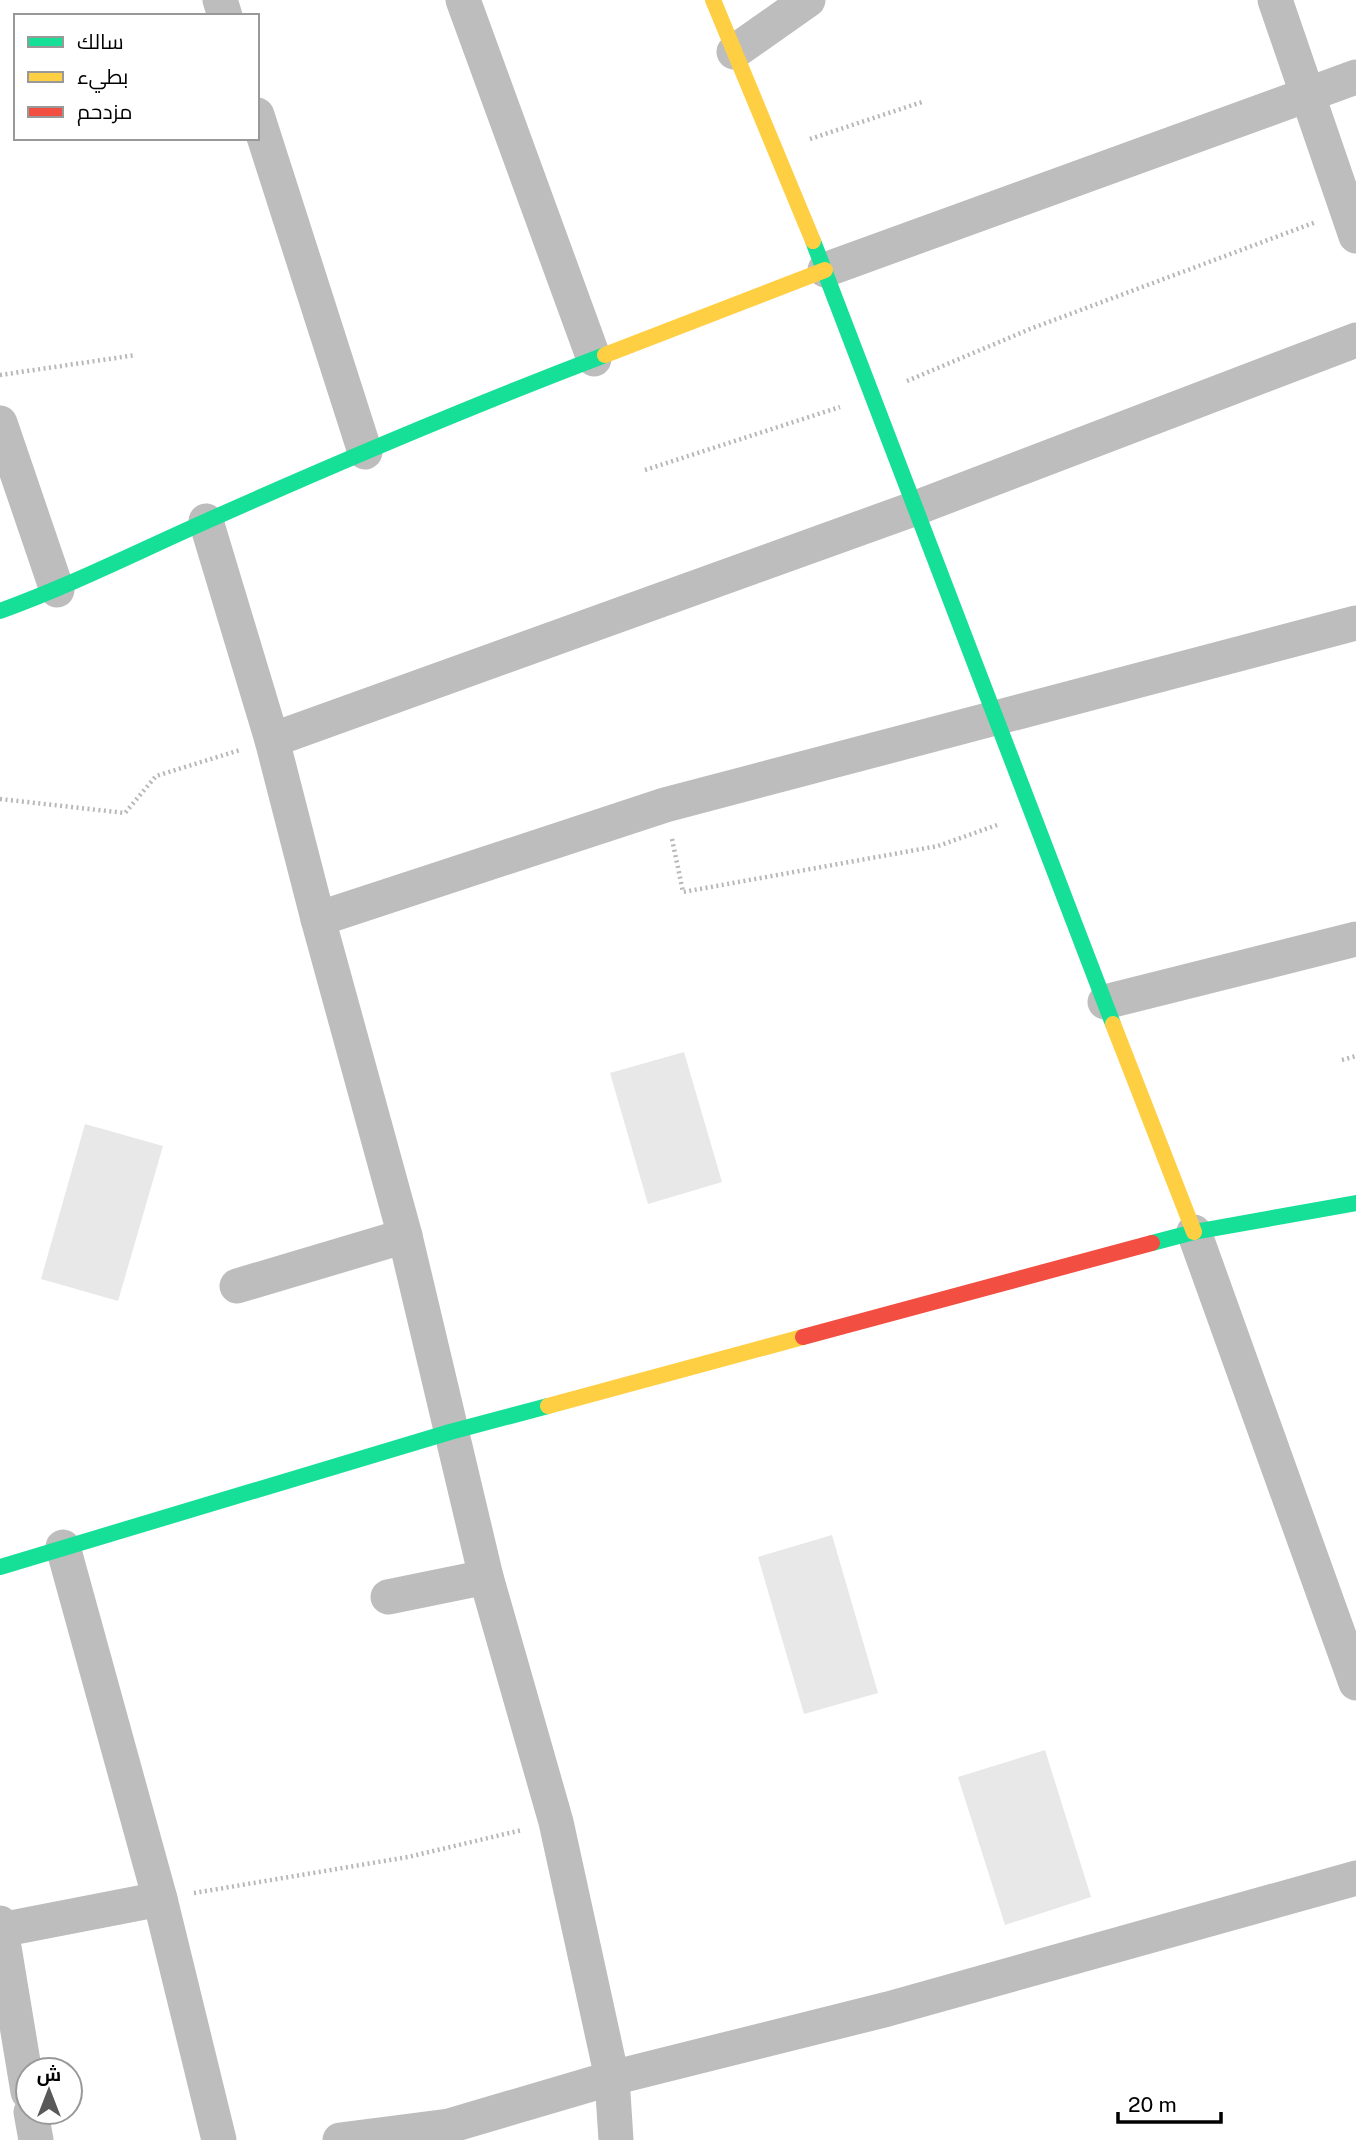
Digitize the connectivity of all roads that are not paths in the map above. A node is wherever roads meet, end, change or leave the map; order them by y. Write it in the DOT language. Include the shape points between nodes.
graph roads {
  1 [pos="463,0"];
  2 [pos="713,0"];
  3 [pos="808,0"];
  4 [pos="1275,0"];
  5 [pos="734,52"];
  6 [pos="1356,77"];
  7 [pos="1308,96"];
  8 [pos="259,121"];
  9 [pos="1352,223"];
  10 [pos="825,270"];
  11 [pos="1356,340"];
  12 [pos="594,359"];
  13 [pos="0,423"];
  14 [pos="365,452"];
  15 [pos="916,508"];
  16 [pos="206,521"];
  17 [pos="57,590"];
  18 [pos="0,611"];
  19 [pos="1356,623"];
  20 [pos="994,718"];
  21 [pos="272,740"];
  22 [pos="318,919"];
  23 [pos="1356,939"];
  24 [pos="1105,1002"];
  25 [pos="1356,1203"];
  26 [pos="1194,1232"];
  27 [pos="405,1236"];
  28 [pos="237,1286"];
  29 [pos="450,1432"];
  30 [pos="63,1547"];
  31 [pos="0,1567"];
  32 [pos="486,1577"];
  33 [pos="388,1597"];
  34 [pos="1356,1683"];
  35 [pos="1356,1878"];
  36 [pos="160,1899"];
  37 [pos="0,1928"];
  38 [pos="22,2056"];
  39 [pos="612,2078"];
  40 [pos="219,2140"];
  41 [pos="340,2140"];
  42 [pos="616,2140"];
  1 -- 12 [label="street"];
  2 -- 5 [label="street"];
  3 -- 5 [label="street"];
  4 -- 7 [label="street"];
  5 -- 10 [label="street"];
  6 -- 7 [label="street"];
  7 -- 9 [label="street"];
  7 -- 10 [label="street"];
  8 -- 14 [label="street"];
  10 -- 12 [label="street"];
  10 -- 15 [label="street"];
  11 -- 15 [label="street"];
  12 -- 14 [label="street"];
  13 -- 17 [label="street"];
  14 -- 16 [label="street"];
  15 -- 20 [label="street"];
  15 -- 21 [label="street"];
  16 -- 17 [label="street"];
  16 -- 21 [label="street"];
  17 -- 18 [label="street"];
  19 -- 20 [label="street"];
  20 -- 22 [label="street" via="665,805"];
  20 -- 24 [label="street"];
  21 -- 22 [label="street"];
  22 -- 27 [label="street"];
  23 -- 24 [label="street"];
  24 -- 26 [label="street"];
  25 -- 26 [label="street"];
  26 -- 29 [label="street"];
  26 -- 34 [label="street"];
  27 -- 28 [label="street"];
  27 -- 29 [label="street"];
  29 -- 30 [label="street"];
  29 -- 32 [label="street"];
  30 -- 31 [label="street"];
  30 -- 36 [label="street"];
  32 -- 33 [label="street"];
  32 -- 39 [label="street" via="556,1822"];
  35 -- 39 [label="street" via="888,2009"];
  36 -- 37 [label="street"];
  36 -- 40 [label="street"];
  37 -- 38 [label="street"];
  39 -- 41 [label="street" via="449,2126"];
  39 -- 42 [label="street"];
}
